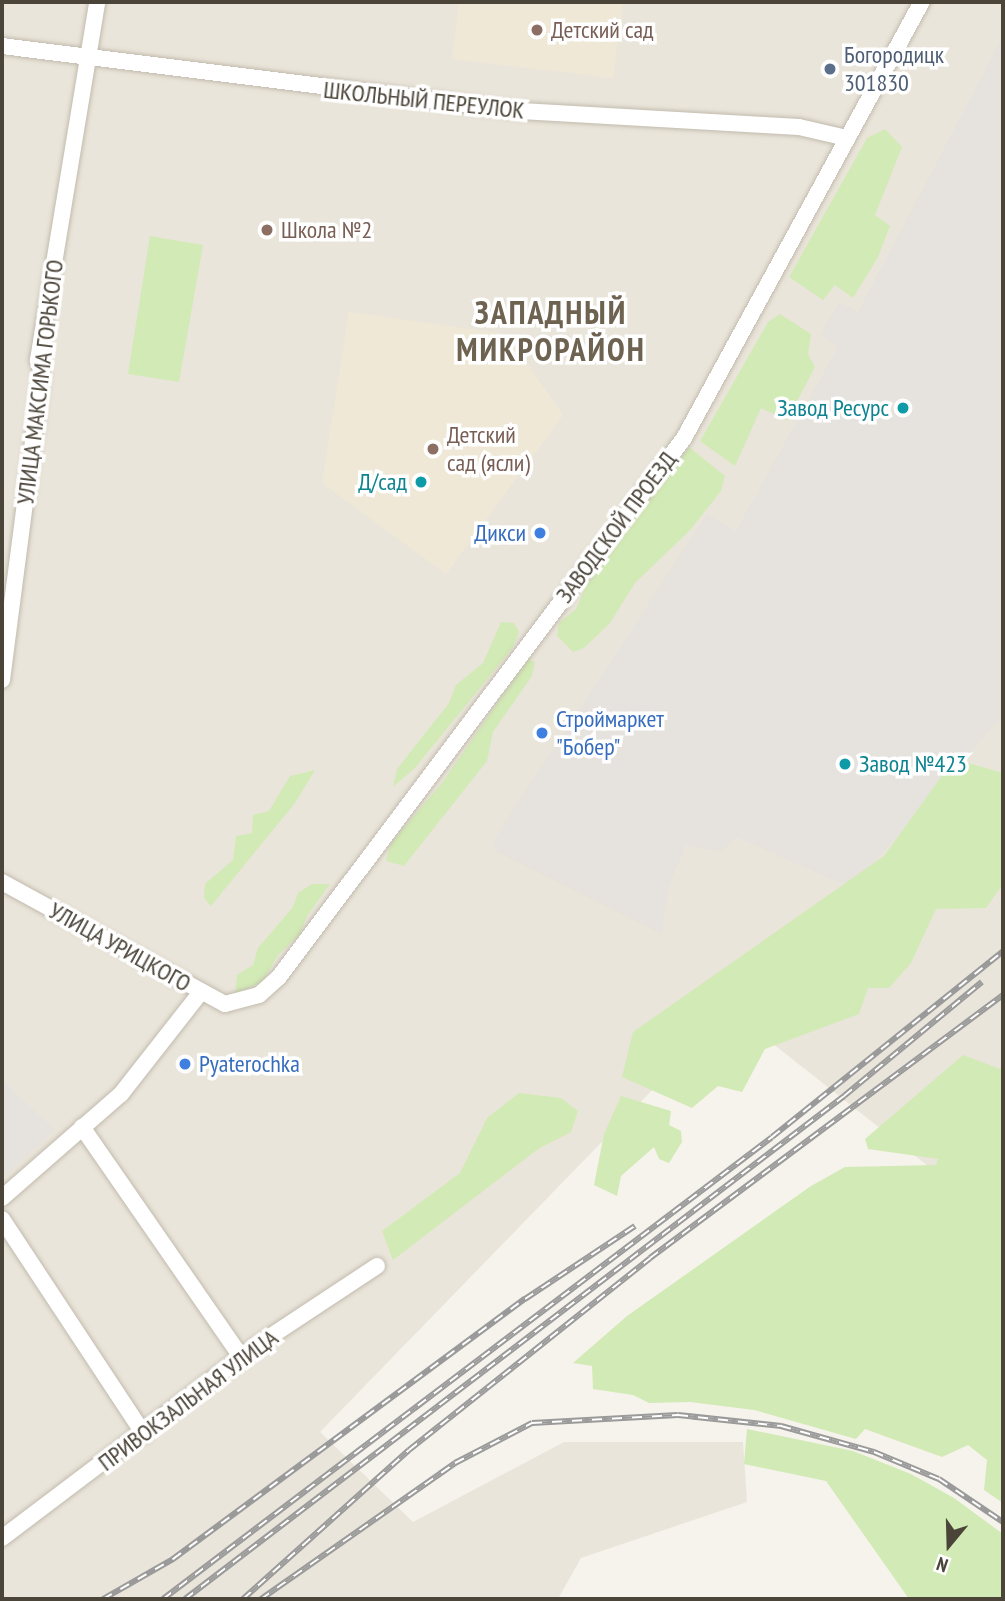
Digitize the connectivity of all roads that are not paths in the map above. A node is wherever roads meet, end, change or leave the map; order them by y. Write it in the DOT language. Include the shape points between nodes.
graph roads {
  1 [pos="97,2"];
  2 [pos="922,2"];
  3 [pos="2,46"];
  4 [pos="90,59"];
  5 [pos="847,138"];
  6 [pos="2,680"];
  7 [pos="2,882"];
  8 [pos="201,992"];
  9 [pos="241,1003"];
  10 [pos="82,1127"];
  11 [pos="2,1198"];
  12 [pos="2,1219"];
  13 [pos="377,1266"];
  14 [pos="243,1358"];
  15 [pos="144,1434"];
  16 [pos="4,1534"];
  1 -- 4 [label="street, УЛИЦА МАКСИМА ГОРЬКОГО"];
  2 -- 5 [label="street, ЗАВОДСКОЙ ПРОЕЗД"];
  3 -- 4 [label="street, ШКОЛЬНЫЙ ПЕРЕУЛОК"];
  4 -- 5 [label="street, ШКОЛЬНЫЙ ПЕРЕУЛОК" via="521,111 799,127"];
  4 -- 6 [label="street, УЛИЦА МАКСИМА ГОРЬКОГО" via="38,360 42,374"];
  5 -- 9 [label="street, ЗАВОДСКОЙ ПРОЕЗД" via="684,438 279,977"];
  7 -- 8 [label="street, УЛИЦА УРИЦКОГО"];
  8 -- 9 [label="street, УЛИЦА УРИЦКОГО" via="225,1004"];
  8 -- 10 [label="street" via="121,1094"];
  10 -- 11 [label="street"];
  10 -- 14 [label="street"];
  12 -- 15 [label="street"];
  13 -- 14 [label="street, ПРИВОКЗАЛЬНАЯ УЛИЦА"];
  14 -- 15 [label="street, ПРИВОКЗАЛЬНАЯ УЛИЦА"];
  15 -- 16 [label="street, ПРИВОКЗАЛЬНАЯ УЛИЦА"];
}
